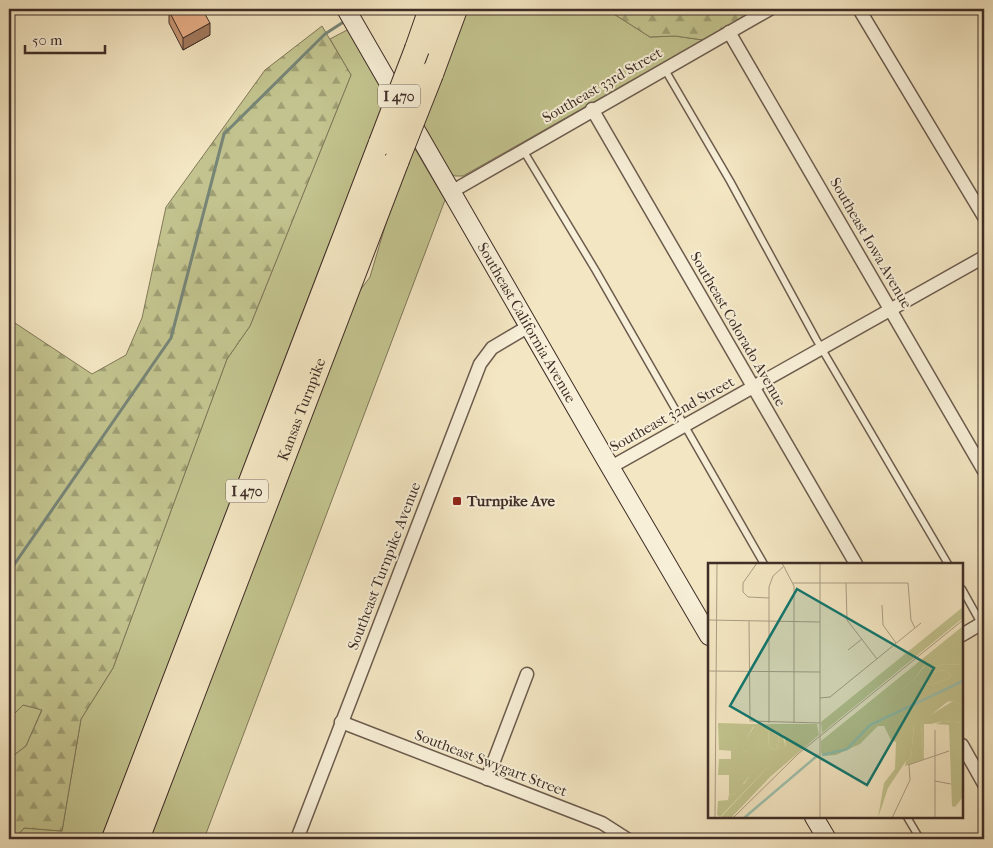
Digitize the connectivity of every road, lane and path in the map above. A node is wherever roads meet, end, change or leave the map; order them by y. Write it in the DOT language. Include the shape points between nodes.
graph roads {
  1 [pos="346,9"];
  2 [pos="431,9"];
  3 [pos="455,9"];
  4 [pos="770,9"];
  5 [pos="859,9"];
  6 [pos="729,32"];
  7 [pos="664,68"];
  8 [pos="592,110"];
  9 [pos="523,149"];
  10 [pos="451,192"];
  11 [pos="984,217"];
  12 [pos="984,257"];
  13 [pos="892,310"];
  14 [pos="529,326"];
  15 [pos="822,349"];
  16 [pos="754,388"];
  17 [pos="684,426"];
  18 [pos="611,467"];
  19 [pos="984,471"];
  20 [pos="763,563"];
  21 [pos="855,563"];
  22 [pos="947,563"];
  23 [pos="963,591"];
  24 [pos="983,625"];
  25 [pos="708,634"];
  26 [pos="963,635"];
  27 [pos="526,674"];
  28 [pos="341,722"];
  29 [pos="963,748"];
  30 [pos="487,779"];
  31 [pos="984,784"];
  32 [pos="815,818"];
  33 [pos="908,818"];
  34 [pos="114,839"];
  35 [pos="137,839"];
  36 [pos="297,839"];
  37 [pos="627,839"];
  38 [pos="827,839"];
  39 [pos="920,839"];
  1 -- 10 [label="main road, Southeast California Avenue"];
  2 -- 34 [label="highway, Kansas Turnpike / I 470, bridge"];
  3 -- 35 [label="highway, Kansas Turnpike / I 470, bridge"];
  4 -- 6 [label="street, Southeast 33rd Street"];
  5 -- 11 [label="street"];
  6 -- 7 [label="street, Southeast 33rd Street"];
  6 -- 13 [label="street, Southeast Iowa Avenue"];
  7 -- 8 [label="street, Southeast 33rd Street"];
  7 -- 15 [label="lane"];
  8 -- 9 [label="street, Southeast 33rd Street"];
  8 -- 16 [label="street, Southeast Colorado Avenue"];
  9 -- 10 [label="street, Southeast 33rd Street"];
  9 -- 17 [label="lane"];
  10 -- 14 [label="main road, Southeast California Avenue"];
  12 -- 13 [label="street, Southeast 32nd Street"];
  13 -- 15 [label="street, Southeast 32nd Street"];
  13 -- 19 [label="street, Southeast Iowa Avenue"];
  14 -- 18 [label="main road, Southeast California Avenue"];
  14 -- 28 [label="street, Southeast Turnpike Avenue" via="492,348 480,364"];
  15 -- 16 [label="street, Southeast 32nd Street"];
  15 -- 22 [label="lane"];
  16 -- 17 [label="street, Southeast 32nd Street"];
  16 -- 21 [label="street, Southeast Colorado Avenue"];
  17 -- 18 [label="street, Southeast 32nd Street"];
  17 -- 20 [label="lane"];
  18 -- 25 [label="main road, Southeast California Avenue"];
  23 -- 24 [label="lane"];
  24 -- 26 [label="street"];
  27 -- 30 [label="street"];
  28 -- 30 [label="street, Southeast Swygart Street"];
  28 -- 36 [label="street, Southeast Turnpike Avenue"];
  29 -- 31 [label="street"];
  30 -- 37 [label="street, Southeast Swygart Street" via="602,823"];
  32 -- 38 [label="main road"];
  33 -- 39 [label="lane"];
}
